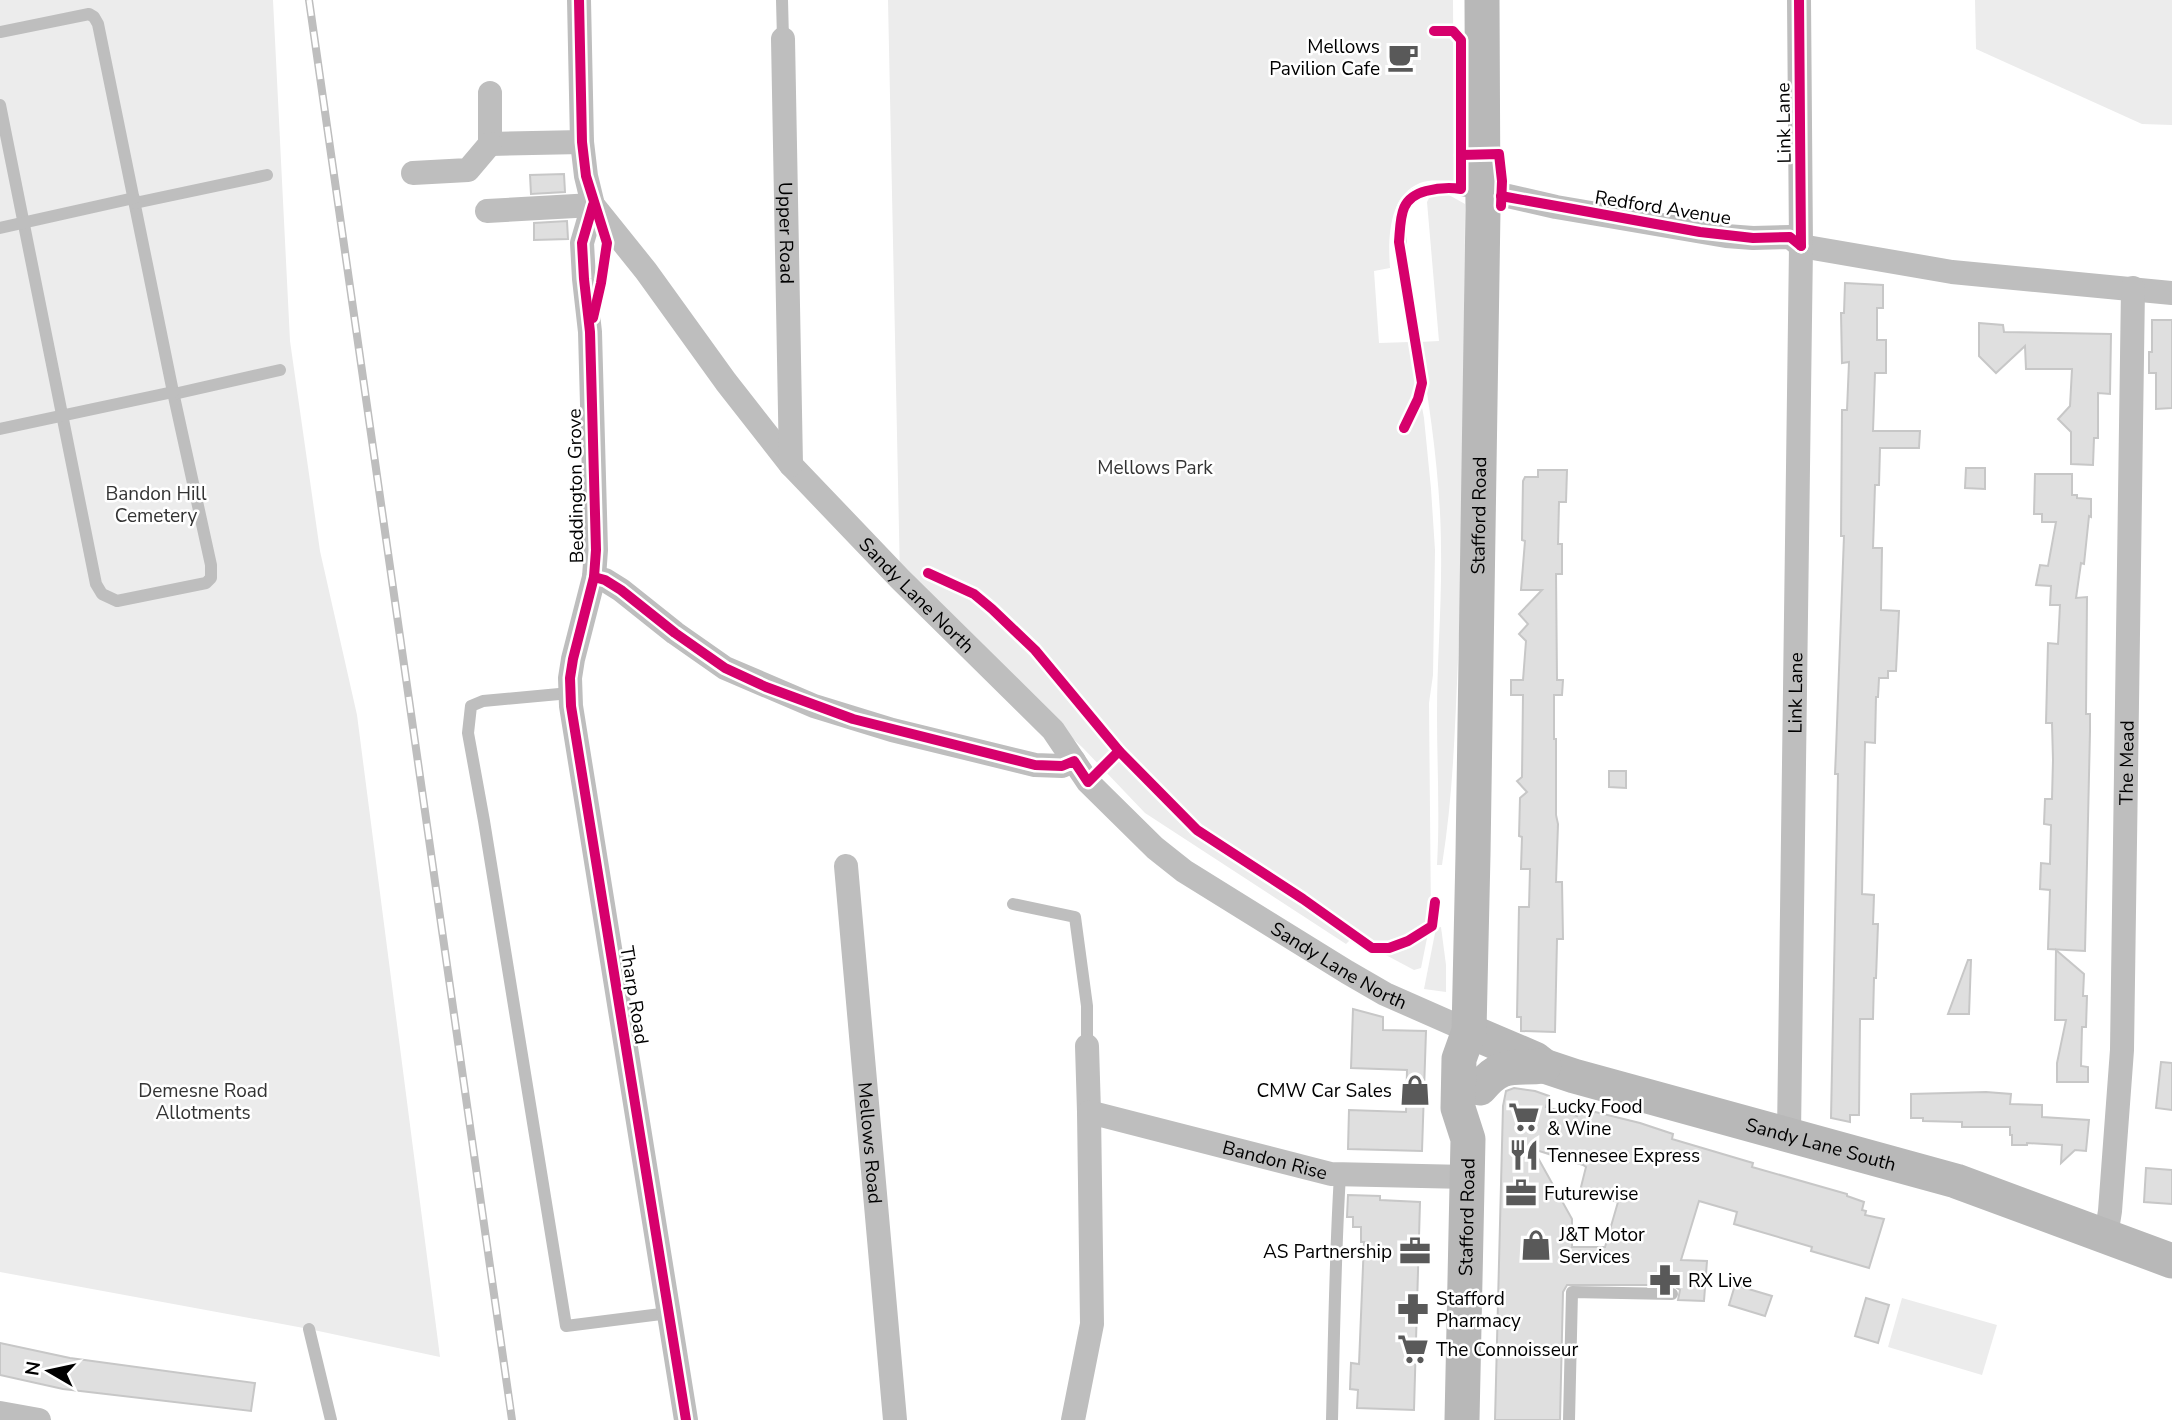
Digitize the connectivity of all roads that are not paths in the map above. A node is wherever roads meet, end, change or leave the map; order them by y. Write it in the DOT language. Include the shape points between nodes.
graph roads {
  1 [pos="579,0"];
  2 [pos="782,0"];
  3 [pos="1482,0"];
  4 [pos="1799,0"];
  5 [pos="0,32"];
  6 [pos="783,39"];
  7 [pos="490,93"];
  8 [pos="0,105"];
  9 [pos="582,142"];
  10 [pos="490,144"];
  11 [pos="413,173"];
  12 [pos="267,176"];
  13 [pos="1482,195"];
  14 [pos="134,201"];
  15 [pos="593,205"];
  16 [pos="487,211"];
  17 [pos="25,222"];
  18 [pos="0,228"];
  19 [pos="1801,246"];
  20 [pos="2133,288"];
  21 [pos="2172,293"];
  22 [pos="1416,341"];
  23 [pos="280,370"];
  24 [pos="173,393"];
  25 [pos="63,415"];
  26 [pos="0,429"];
  27 [pos="791,465"];
  28 [pos="594,577"];
  29 [pos="570,693"];
  30 [pos="1074,761"];
  31 [pos="846,866"];
  32 [pos="1013,904"];
  33 [pos="1469,1031"];
  34 [pos="1087,1046"];
  35 [pos="1545,1066"];
  36 [pos="1480,1088"];
  37 [pos="1089,1112"];
  38 [pos="1788,1134"];
  39 [pos="1468,1139"];
  40 [pos="1340,1175"];
  41 [pos="1467,1177"];
  42 [pos="2105,1236"];
  43 [pos="2172,1261"];
  44 [pos="1672,1294"];
  45 [pos="669,1313"];
  46 [pos="309,1329"];
  47 [pos="0,1413"];
  48 [pos="38,1420"];
  49 [pos="331,1420"];
  50 [pos="686,1420"];
  51 [pos="895,1420"];
  52 [pos="1073,1420"];
  53 [pos="1332,1420"];
  54 [pos="1462,1420"];
  55 [pos="1569,1420"];
  1 -- 9 [label="street, Sandy Lane North"];
  2 -- 6 [label="lane, Upper Road"];
  3 -- 13 [label="main road, Stafford Road"];
  4 -- 19 [label="street, Link Lane"];
  5 -- 14 [label="lane" via="89,14 94,17"];
  6 -- 27 [label="street, Upper Road"];
  7 -- 10 [label="street"];
  8 -- 17 [label="lane"];
  9 -- 10 [label="street"];
  9 -- 15 [label="street, Sandy Lane North"];
  10 -- 11 [label="street" via="468,170"];
  12 -- 14 [label="lane"];
  13 -- 19 [label="street, Redford Avenue" via="1713,234 1790,237"];
  13 -- 22 [label="lane" via="1439,188 1414,194 1406,202 1399,242"];
  13 -- 33 [label="main road, Stafford Road"];
  14 -- 17 [label="lane"];
  14 -- 24 [label="lane"];
  15 -- 16 [label="street"];
  15 -- 27 [label="street, Sandy Lane North"];
  15 -- 28 [label="street, Beddington Grove" via="582,243 590,332"];
  17 -- 18 [label="lane"];
  17 -- 25 [label="lane"];
  19 -- 20 [label="street, Redford Avenue" via="1952,272"];
  19 -- 38 [label="street, Link Lane"];
  20 -- 21 [label="street, Redford Avenue"];
  20 -- 42 [label="street, The Mead" via="2122,1050"];
  23 -- 24 [label="lane"];
  24 -- 25 [label="lane"];
  24 -- 25 [label="lane" via="211,578 206,583 117,601 102,594 96,584"];
  25 -- 26 [label="lane"];
  27 -- 30 [label="street, Sandy Lane North" via="1053,730"];
  28 -- 29 [label="street, Tharp Road" via="575,649"];
  28 -- 30 [label="street, Beddington Grove" via="621,590 725,668 814,706 1035,765 1062,766"];
  29 -- 45 [label="street, Tharp Road"];
  29 -- 45 [label="lane" via="483,701 471,706 468,733 566,1325"];
  30 -- 33 [label="street, Sandy Lane North" via="1088,782 1184,871 1385,994"];
  31 -- 51 [label="street, Mellows Road"];
  32 -- 34 [label="lane" via="1075,917 1087,1006"];
  33 -- 35 [label="main road, Sandy Lane South"];
  33 -- 36 [label="main road, Stafford Road" via="1480,1053"];
  33 -- 39 [label="main road, Stafford Road" via="1459,1059 1458,1108"];
  34 -- 37 [label="street"];
  35 -- 36 [label="main road" via="1501,1069"];
  35 -- 38 [label="main road, Sandy Lane South"];
  36 -- 39 [label="main road, Stafford Road" via="1479,1115"];
  37 -- 40 [label="street, Bandon Rise"];
  37 -- 52 [label="street" via="1092,1324"];
  38 -- 42 [label="main road, Sandy Lane South" via="1956,1181"];
  39 -- 41 [label="main road, Stafford Road"];
  40 -- 41 [label="street, Bandon Rise"];
  40 -- 53 [label="lane"];
  41 -- 54 [label="main road, Stafford Road"];
  42 -- 43 [label="main road, Sandy Lane South"];
  44 -- 55 [label="lane" via="1572,1292"];
  45 -- 50 [label="street, Tharp Road"];
  46 -- 49 [label="lane"];
  47 -- 48 [label="street"];
}
